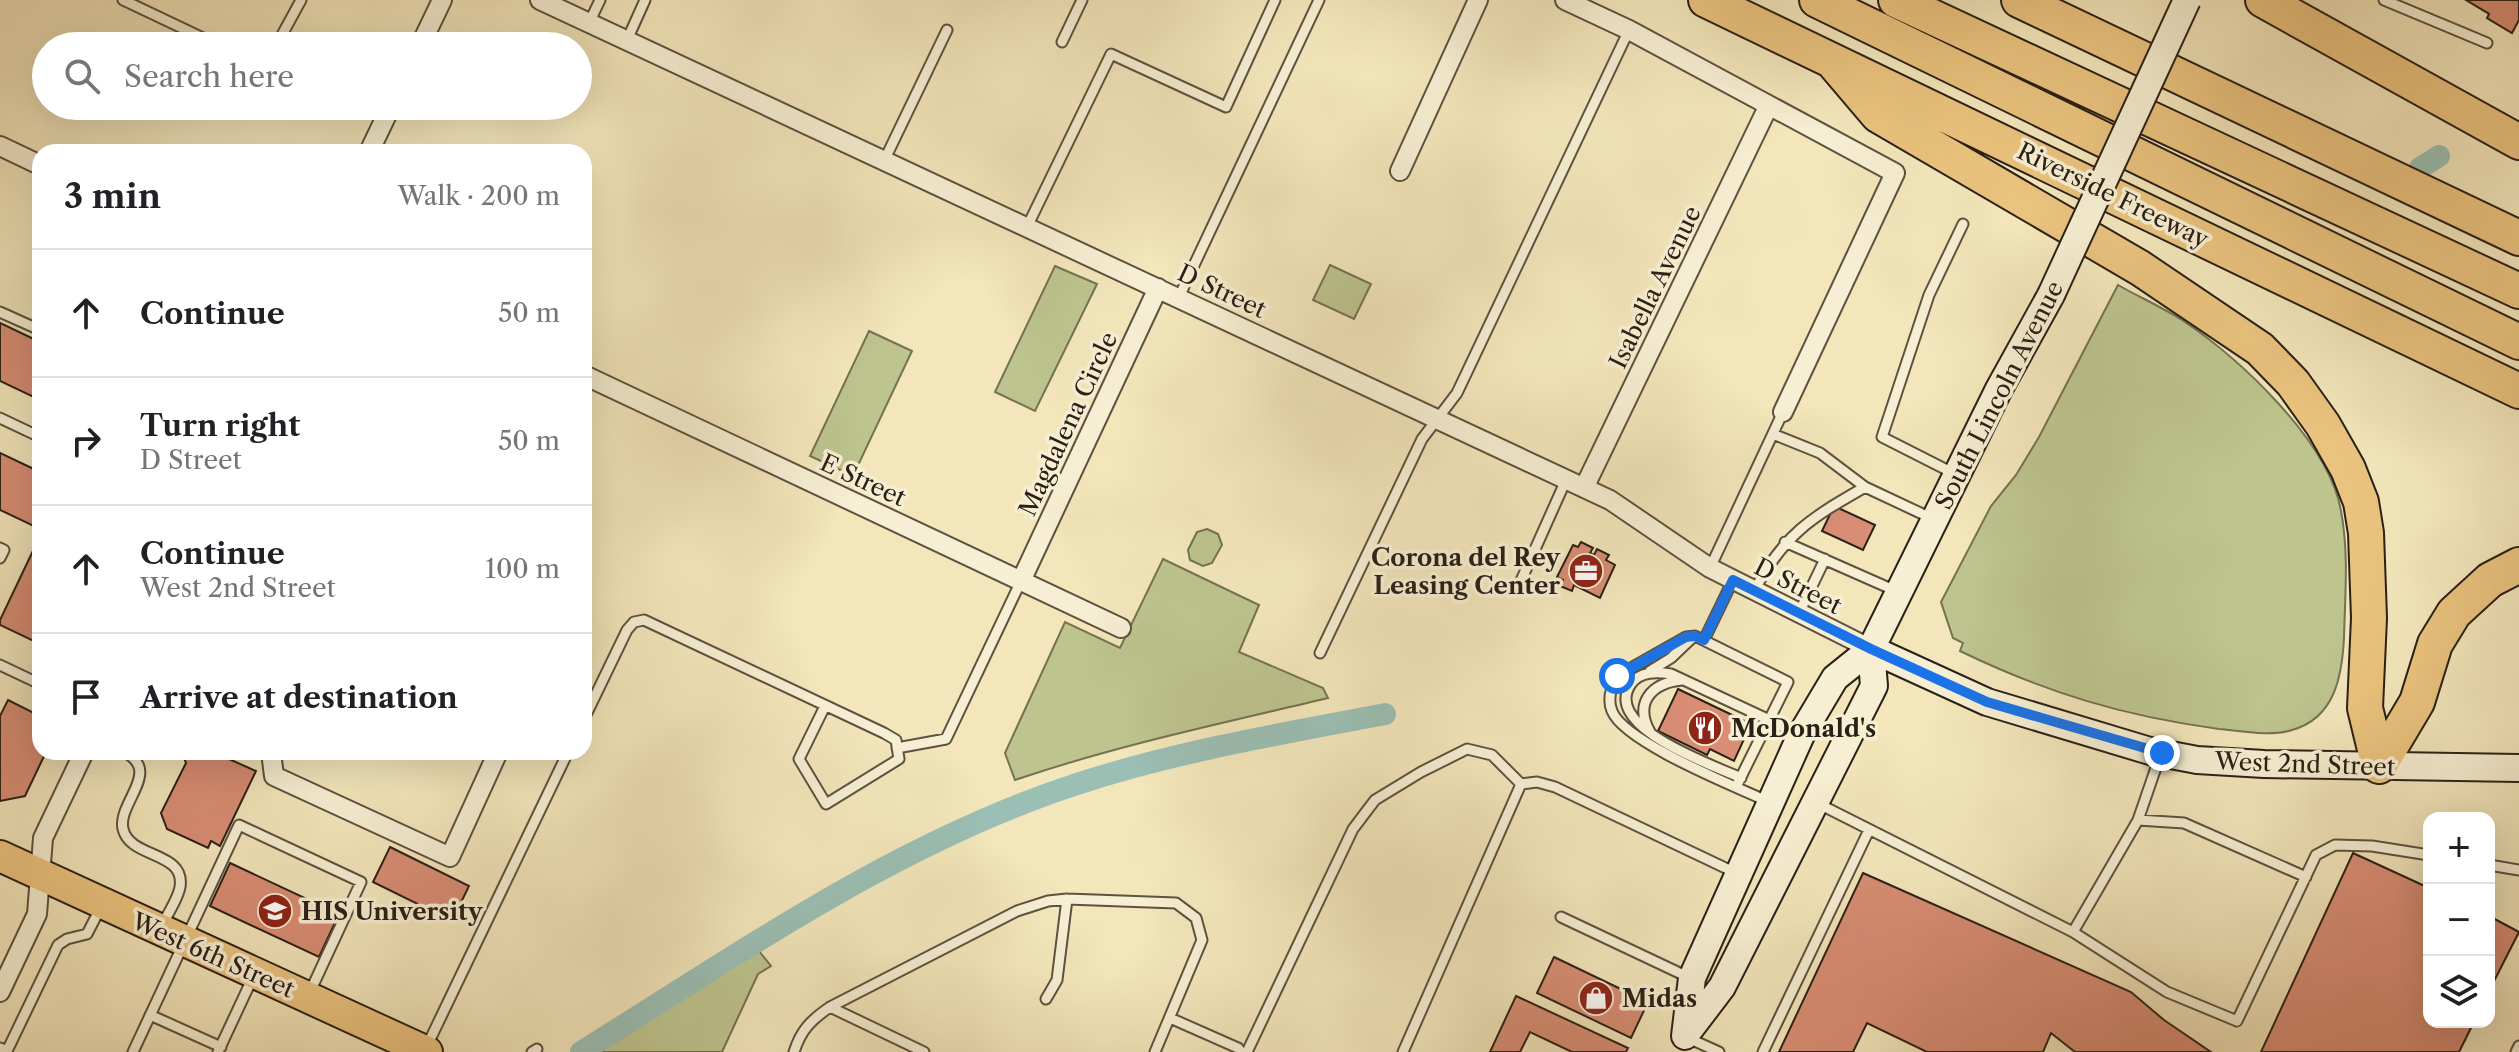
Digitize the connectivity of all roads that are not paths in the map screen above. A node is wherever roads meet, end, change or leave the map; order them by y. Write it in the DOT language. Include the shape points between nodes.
graph roads {
  1 [pos="123,0"];
  2 [pos="301,0"];
  3 [pos="442,0"];
  4 [pos="540,0"];
  5 [pos="600,0"];
  6 [pos="645,0"];
  7 [pos="1082,0"];
  8 [pos="1275,0"];
  9 [pos="1319,0"];
  10 [pos="1478,0"];
  11 [pos="1565,0"];
  12 [pos="1706,0"];
  13 [pos="1817,0"];
  14 [pos="1896,0"];
  15 [pos="2019,0"];
  16 [pos="2187,0"];
  17 [pos="2263,0"];
  18 [pos="2384,0"];
  19 [pos="589,23"];
  20 [pos="947,30"];
  21 [pos="1629,30"];
  22 [pos="190,32"];
  23 [pos="284,32"];
  24 [pos="427,32"];
  25 [pos="627,40"];
  26 [pos="1062,42"];
  27 [pos="2487,43"];
  28 [pos="1833,62"];
  29 [pos="1768,107"];
  30 [pos="384,120"];
  31 [pos="2519,142"];
  32 [pos="373,144"];
  33 [pos="0,146"];
  34 [pos="32,161"];
  35 [pos="884,161"];
  36 [pos="1400,171"];
  37 [pos="1963,224"];
  38 [pos="1027,227"];
  39 [pos="2519,238"];
  40 [pos="1158,288"];
  41 [pos="2519,291"];
  42 [pos="1179,297"];
  43 [pos="0,312"];
  44 [pos="32,326"];
  45 [pos="2519,342"];
  46 [pos="592,379"];
  47 [pos="2519,391"];
  48 [pos="1783,412"];
  49 [pos="0,418"];
  50 [pos="1437,419"];
  51 [pos="32,433"];
  52 [pos="1773,434"];
  53 [pos="1956,475"];
  54 [pos="1566,480"];
  55 [pos="1865,487"];
  56 [pos="1584,488"];
  57 [pos="1934,519"];
  58 [pos="1785,542"];
  59 [pos="0,548"];
  60 [pos="0,558"];
  61 [pos="1825,559"];
  62 [pos="2519,565"];
  63 [pos="1710,568"];
  64 [pos="1733,580"];
  65 [pos="1021,581"];
  66 [pos="1519,585"];
  67 [pos="1754,591"];
  68 [pos="1899,592"];
  69 [pos="1799,613"];
  70 [pos="1121,628"];
  71 [pos="1699,638"];
  72 [pos="1871,649"];
  73 [pos="1320,653"];
  74 [pos="0,665"];
  75 [pos="1645,674"];
  76 [pos="1685,679"];
  77 [pos="32,680"];
  78 [pos="592,702"];
  79 [pos="825,706"];
  80 [pos="1770,720"];
  81 [pos="1652,735"];
  82 [pos="1801,735"];
  83 [pos="897,748"];
  84 [pos="2162,753"];
  85 [pos="80,760"];
  86 [pos="135,760"];
  87 [pos="272,760"];
  88 [pos="494,760"];
  89 [pos="564,760"];
  90 [pos="2379,766"];
  91 [pos="2519,768"];
  92 [pos="1738,782"];
  93 [pos="1521,784"];
  94 [pos="1814,802"];
  95 [pos="1770,803"];
  96 [pos="2138,820"];
  97 [pos="1869,830"];
  98 [pos="2423,854"];
  99 [pos="0,856"];
  100 [pos="2495,866"];
  101 [pos="2519,870"];
  102 [pos="1738,874"];
  103 [pos="40,875"];
  104 [pos="2306,877"];
  105 [pos="1067,899"];
  106 [pos="102,905"];
  107 [pos="1561,917"];
  108 [pos="2073,932"];
  109 [pos="172,937"];
  110 [pos="6,963"];
  111 [pos="256,973"];
  112 [pos="1692,978"];
  113 [pos="0,992"];
  114 [pos="307,997"];
  115 [pos="1046,999"];
  116 [pos="830,1007"];
  117 [pos="150,1015"];
  118 [pos="1170,1018"];
  119 [pos="1681,1044"];
  120 [pos="2519,1046"];
  121 [pos="0,1048"];
  122 [pos="219,1050"];
  123 [pos="133,1052"];
  124 [pos="426,1052"];
  125 [pos="794,1052"];
  126 [pos="924,1052"];
  127 [pos="1155,1052"];
  128 [pos="1241,1052"];
  129 [pos="1247,1052"];
  130 [pos="1403,1052"];
  131 [pos="1719,1052"];
  132 [pos="1763,1052"];
  133 [pos="2516,1052"];
  1 -- 22 [label="lane"];
  2 -- 23 [label="lane"];
  3 -- 24 [label="street"];
  4 -- 19 [label="street, D Street"];
  5 -- 19 [label="lane"];
  6 -- 25 [label="lane"];
  7 -- 26 [label="lane"];
  8 -- 38 [label="lane" via="1226,107 1111,54"];
  9 -- 42 [label="lane"];
  10 -- 36 [label="street"];
  11 -- 21 [label="street"];
  12 -- 28 [label="highway, Riverside Freeway"];
  13 -- 45 [label="highway"];
  14 -- 41 [label="highway"];
  15 -- 39 [label="highway"];
  16 -- 53 [label="main road, South Lincoln Avenue, bridge" via="2051,295"];
  17 -- 31 [label="highway"];
  18 -- 27 [label="lane"];
  19 -- 25 [label="street, D Street"];
  20 -- 35 [label="lane"];
  21 -- 29 [label="street"];
  21 -- 50 [label="lane" via="1457,393"];
  25 -- 35 [label="street, D Street"];
  28 -- 47 [label="highway, Riverside Freeway"];
  28 -- 90 [label="highway" via="1878,115 2140,268 2260,349 2293,383 2323,425 2361,502 2369,618 2365,708"];
  29 -- 48 [label="street" via="1895,173"];
  29 -- 56 [label="street, Isabella Avenue"];
  30 -- 32 [label="street"];
  33 -- 34 [label="street"];
  35 -- 38 [label="street, D Street"];
  37 -- 53 [label="lane" via="1929,295 1882,437"];
  38 -- 40 [label="street, D Street"];
  40 -- 42 [label="street, D Street"];
  40 -- 65 [label="street, Magdalena Circle"];
  42 -- 50 [label="street, D Street"];
  43 -- 44 [label="lane"];
  46 -- 65 [label="street, E Street"];
  48 -- 52 [label="lane"];
  49 -- 51 [label="lane"];
  50 -- 54 [label="street, D Street"];
  50 -- 73 [label="lane" via="1422,439"];
  52 -- 55 [label="lane" via="1820,453"];
  52 -- 63 [label="lane"];
  53 -- 57 [label="main road, South Lincoln Avenue"];
  54 -- 56 [label="street, D Street"];
  54 -- 66 [label="lane"];
  55 -- 57 [label="lane"];
  55 -- 58 [label="lane"];
  56 -- 63 [label="street, D Street"];
  57 -- 68 [label="main road, South Lincoln Avenue"];
  58 -- 61 [label="lane"];
  58 -- 67 [label="lane"];
  59 -- 60 [label="lane"];
  61 -- 68 [label="lane"];
  61 -- 69 [label="lane"];
  62 -- 90 [label="highway" via="2490,580 2454,613 2435,644 2417,702"];
  63 -- 64 [label="street, D Street"];
  64 -- 67 [label="street, D Street"];
  64 -- 71 [label="lane"];
  65 -- 70 [label="street, E Street"];
  65 -- 83 [label="lane" via="946,739"];
  67 -- 69 [label="street, D Street"];
  68 -- 72 [label="main road, South Lincoln Avenue"];
  69 -- 72 [label="street, D Street"];
  71 -- 75 [label="lane"];
  71 -- 80 [label="lane" via="1788,682"];
  71 -- 92 [label="lane" via="1686,637 1617,676 1611,711 1643,742"];
  72 -- 82 [label="main road, South Lincoln Avenue" via="1835,678"];
  72 -- 84 [label="main road, West 2nd Street" via="1987,702"];
  72 -- 94 [label="main road, South Lincoln Avenue" via="1874,686"];
  74 -- 77 [label="lane"];
  75 -- 76 [label="lane"];
  75 -- 81 [label="lane" via="1629,686 1626,697 1630,714"];
  76 -- 80 [label="lane"];
  76 -- 81 [label="lane" via="1658,685 1650,694 1643,719"];
  78 -- 79 [label="lane" via="627,630 644,620"];
  79 -- 83 [label="lane" via="896,740"];
  79 -- 83 [label="lane" via="799,759 826,804 899,759"];
  80 -- 82 [label="lane"];
  80 -- 92 [label="lane"];
  81 -- 92 [label="lane"];
  82 -- 95 [label="main road, South Lincoln Avenue"];
  84 -- 90 [label="main road, West 2nd Street" via="2197,760"];
  84 -- 96 [label="lane"];
  85 -- 103 [label="street" via="43,838"];
  86 -- 109 [label="lane" via="140,779 121,821 134,846 170,862 179,872"];
  87 -- 88 [label="street" via="274,776 450,857"];
  89 -- 124 [label="lane"];
  90 -- 91 [label="main road, West 2nd Street"];
  92 -- 95 [label="lane"];
  93 -- 102 [label="lane" via="1555,787"];
  93 -- 129 [label="lane" via="1492,755 1467,749 1375,800 1353,829"];
  93 -- 130 [label="lane"];
  94 -- 97 [label="lane"];
  94 -- 119 [label="main road, South Lincoln Avenue" via="1722,987"];
  95 -- 102 [label="main road, South Lincoln Avenue"];
  96 -- 104 [label="lane" via="2184,823"];
  96 -- 108 [label="lane"];
  97 -- 108 [label="lane"];
  97 -- 132 [label="lane"];
  98 -- 104 [label="lane" via="2335,845 2316,855"];
  99 -- 103 [label="main road, West 6th Street"];
  100 -- 101 [label="lane"];
  102 -- 112 [label="main road, South Lincoln Avenue"];
  103 -- 106 [label="main road, West 6th Street"];
  103 -- 110 [label="street" via="37,914"];
  104 -- 108 [label="lane" via="2237,1021 2167,992"];
  105 -- 115 [label="lane" via="1057,980"];
  105 -- 116 [label="lane" via="1017,911"];
  105 -- 118 [label="lane" via="1176,903 1196,918 1202,940"];
  106 -- 109 [label="main road, West 6th Street"];
  106 -- 121 [label="lane" via="87,934 58,945 7,1051"];
  107 -- 112 [label="lane"];
  109 -- 111 [label="main road, West 6th Street"];
  109 -- 114 [label="lane" via="239,825 361,882"];
  109 -- 117 [label="lane"];
  110 -- 113 [label="street"];
  111 -- 114 [label="main road, West 6th Street"];
  111 -- 122 [label="lane"];
  112 -- 119 [label="main road, South Lincoln Avenue"];
  114 -- 124 [label="main road, West 6th Street"];
  116 -- 125 [label="lane" via="806,1026"];
  116 -- 126 [label="lane"];
  117 -- 122 [label="lane"];
  117 -- 123 [label="lane"];
  118 -- 127 [label="lane"];
  118 -- 128 [label="lane"];
  119 -- 131 [label="lane"];
  120 -- 133 [label="lane"];
}
